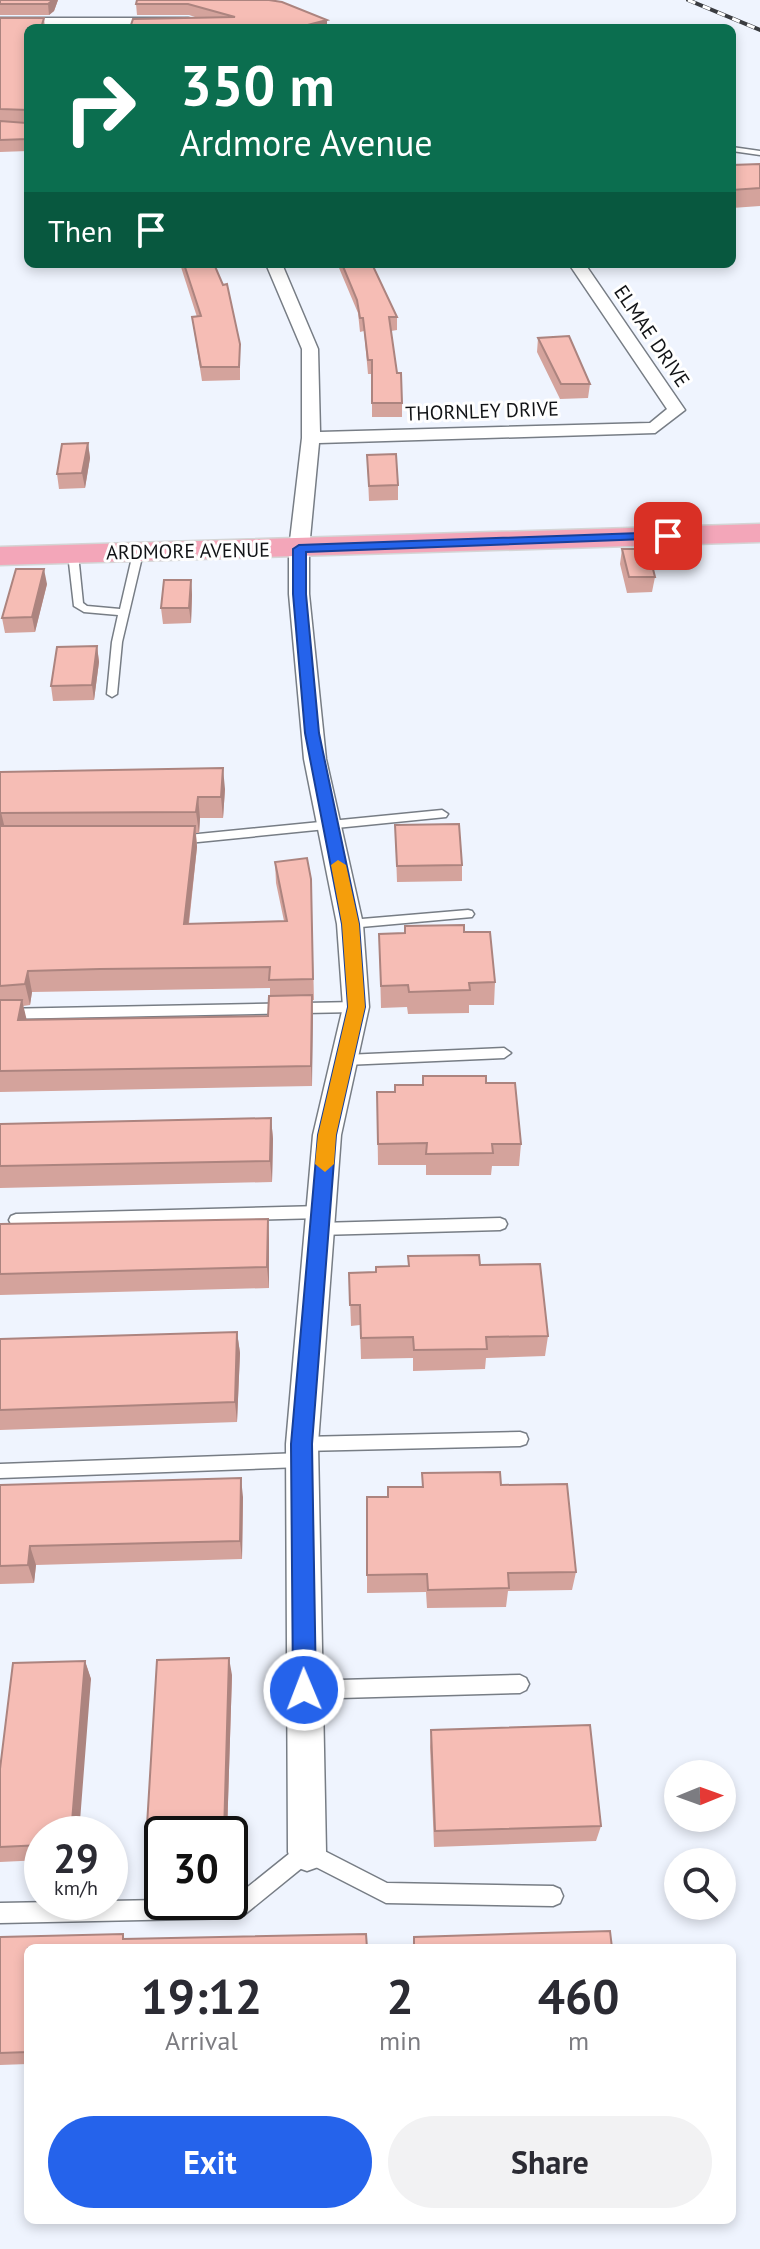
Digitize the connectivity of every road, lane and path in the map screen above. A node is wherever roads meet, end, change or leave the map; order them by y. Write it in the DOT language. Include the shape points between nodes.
graph roads {
  1 [pos="0,22"];
  2 [pos="59,24"];
  3 [pos="122,24"];
  4 [pos="201,24"];
  5 [pos="736,150"];
  6 [pos="760,153"];
  7 [pos="276,268"];
  8 [pos="580,268"];
  9 [pos="655,428"];
  10 [pos="311,438"];
  11 [pos="760,533"];
  12 [pos="299,549"];
  13 [pos="138,553"];
  14 [pos="73,554"];
  15 [pos="0,556"];
  16 [pos="124,612"];
  17 [pos="112,694"];
  18 [pos="442,814"];
  19 [pos="330,826"];
  20 [pos="164,840"];
  21 [pos="468,914"];
  22 [pos="350,924"];
  23 [pos="356,1007"];
  24 [pos="0,1014"];
  25 [pos="504,1053"];
  26 [pos="345,1060"];
  27 [pos="16,1220"];
  28 [pos="320,1220"];
  29 [pos="500,1224"];
  30 [pos="520,1439"];
  31 [pos="301,1452"];
  32 [pos="0,1471"];
  33 [pos="520,1684"];
  34 [pos="304,1690"];
  35 [pos="307,1852"];
  36 [pos="553,1896"];
  37 [pos="0,1913"];
  1 -- 2 [label="street"];
  3 -- 4 [label="street"];
  5 -- 6 [label="lane"];
  7 -- 10 [label="street" via="310,349"];
  8 -- 9 [label="street, ELMAE DRIVE" via="676,410"];
  9 -- 10 [label="street, THORNLEY DRIVE"];
  10 -- 12 [label="street"];
  11 -- 12 [label="main road, ARDMORE AVENUE"];
  12 -- 13 [label="main road, ARDMORE AVENUE"];
  12 -- 19 [label="street" via="306,680"];
  13 -- 14 [label="main road, ARDMORE AVENUE"];
  13 -- 16 [label="lane"];
  14 -- 15 [label="main road, ARDMORE AVENUE"];
  14 -- 16 [label="lane" via="78,604"];
  16 -- 17 [label="lane"];
  18 -- 19 [label="lane"];
  19 -- 20 [label="lane"];
  19 -- 22 [label="street"];
  21 -- 22 [label="lane"];
  22 -- 23 [label="street"];
  23 -- 24 [label="lane"];
  23 -- 26 [label="street"];
  25 -- 26 [label="lane"];
  26 -- 28 [label="street" via="327,1135"];
  27 -- 28 [label="lane"];
  28 -- 29 [label="lane"];
  28 -- 31 [label="street"];
  30 -- 31 [label="lane"];
  31 -- 32 [label="lane"];
  31 -- 34 [label="street"];
  33 -- 34 [label="lane"];
  34 -- 35 [label="street"];
  35 -- 36 [label="lane" via="386,1893"];
  35 -- 37 [label="lane" via="237,1908"];
}
